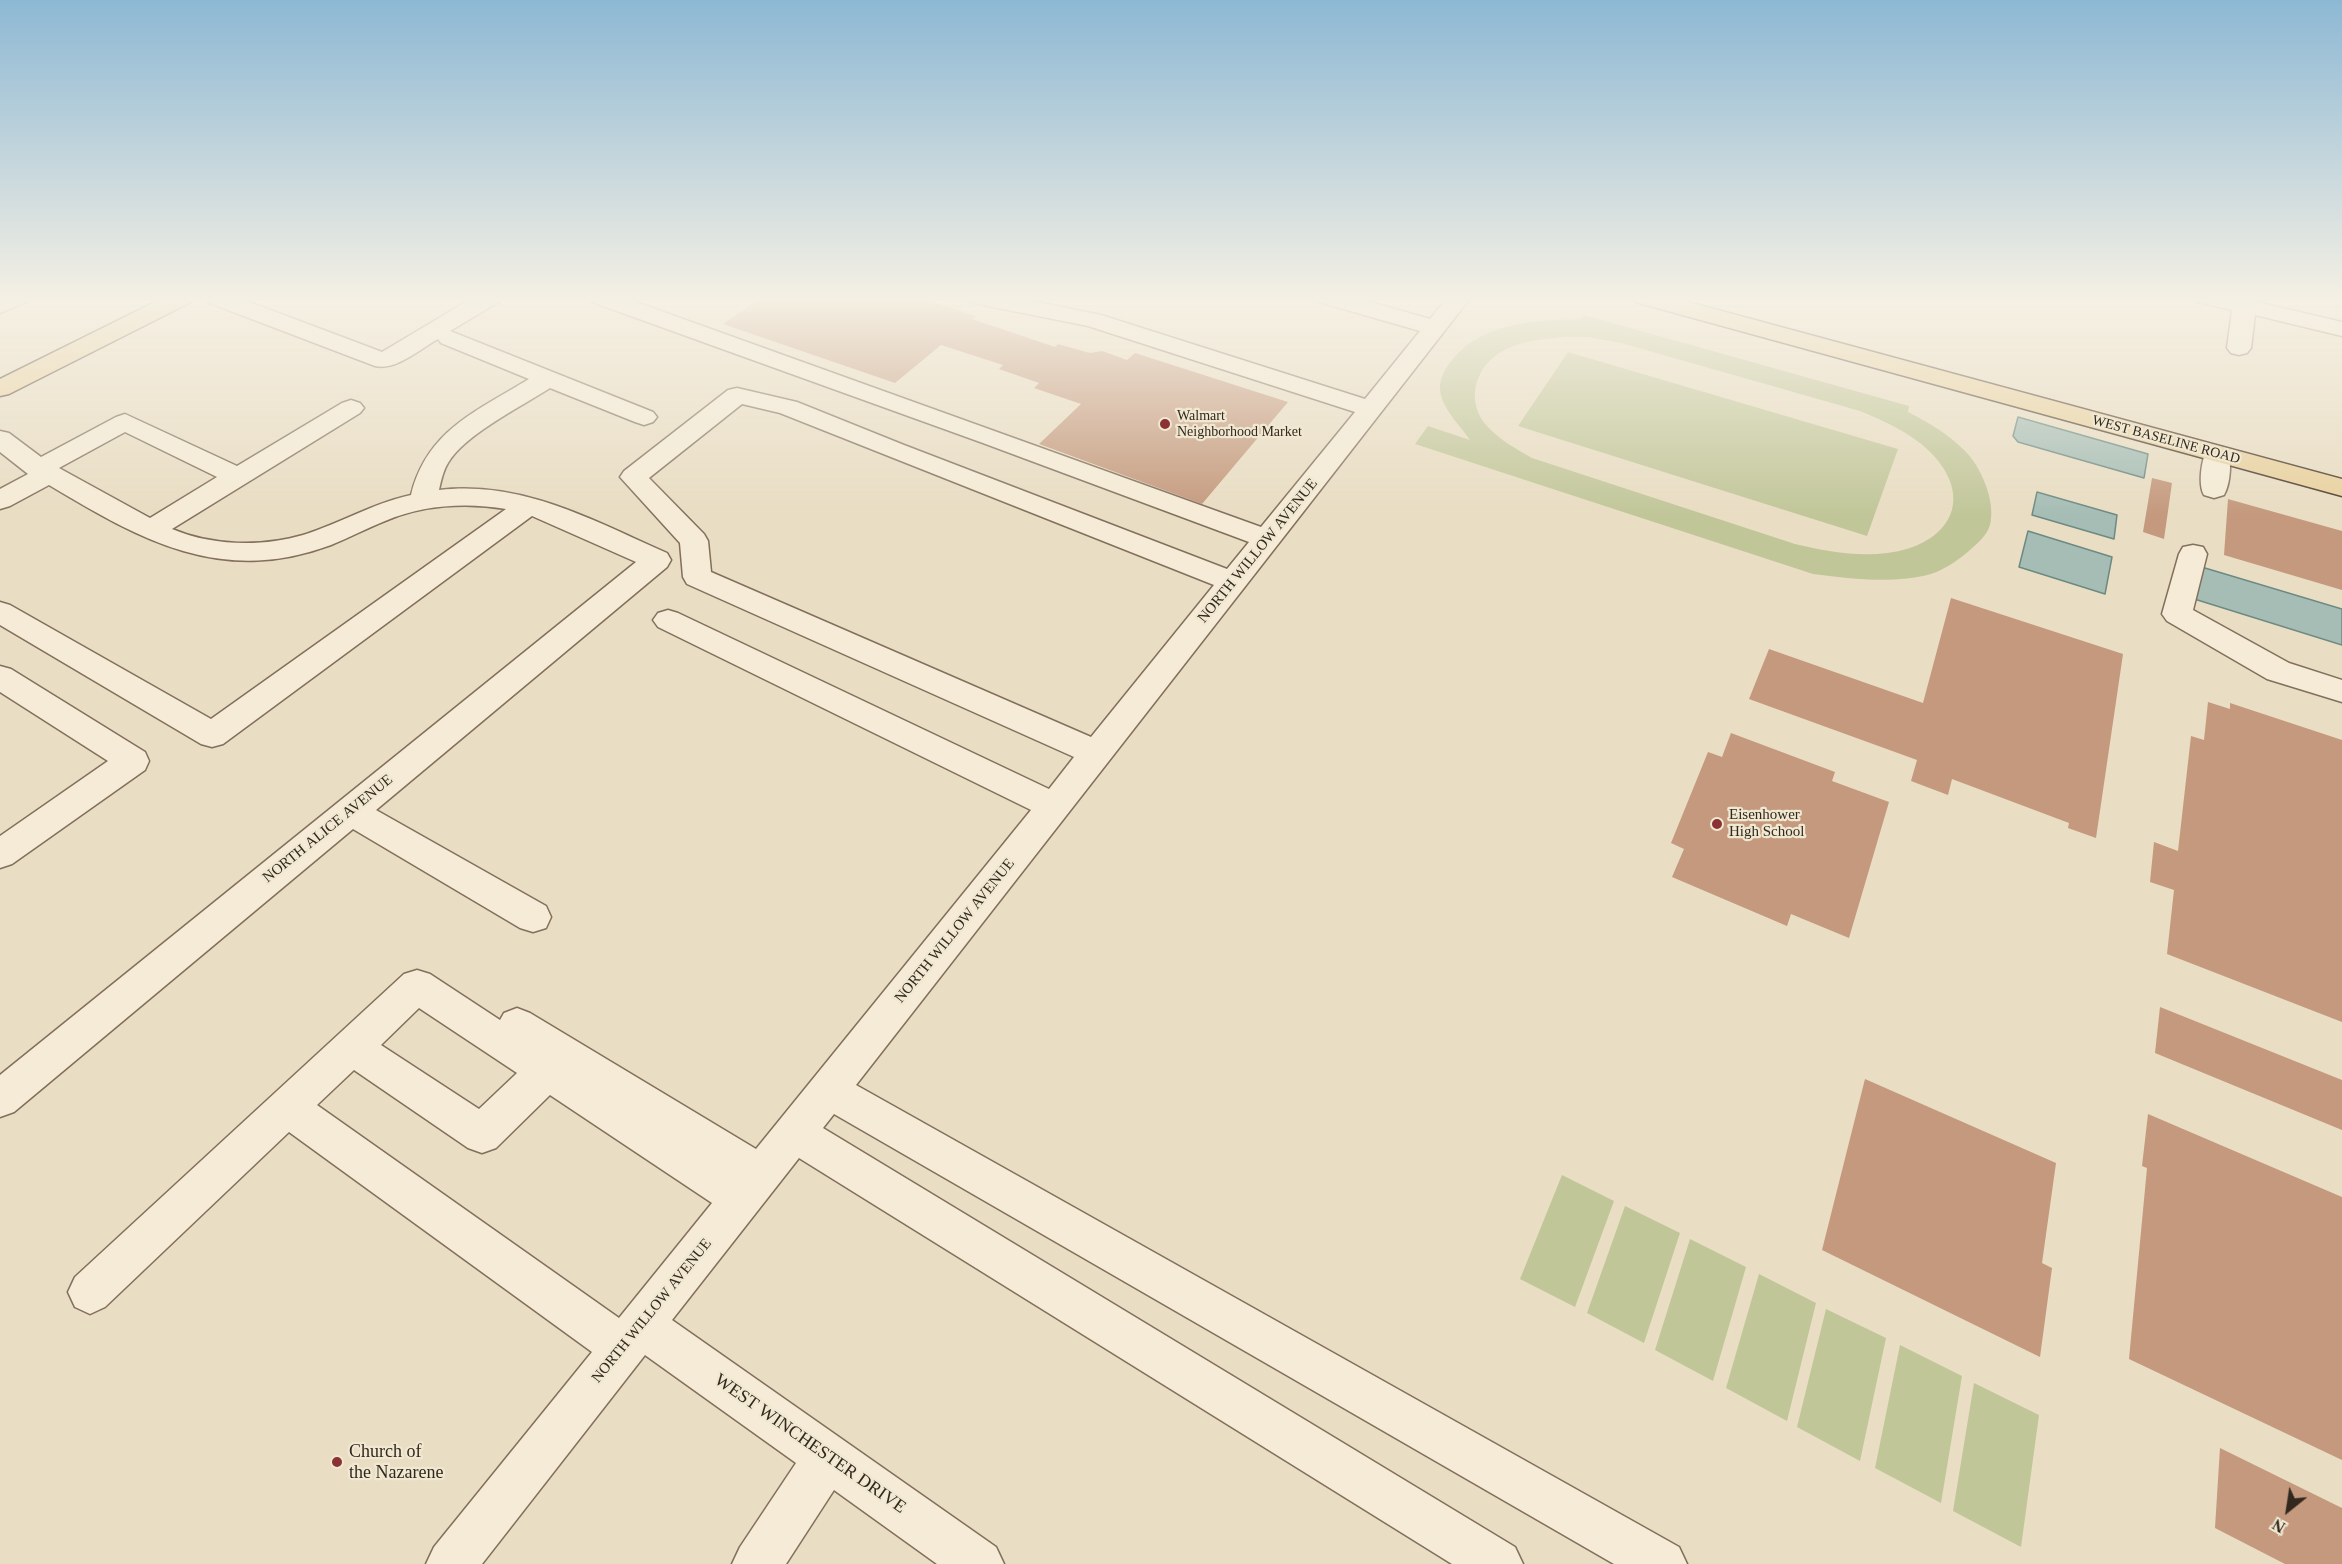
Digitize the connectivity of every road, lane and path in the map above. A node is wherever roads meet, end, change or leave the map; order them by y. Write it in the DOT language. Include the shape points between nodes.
graph roads {
  1 [pos="38,370"];
  2 [pos="528,370"];
  3 [pos="804,370"];
  4 [pos="1249,370"];
  5 [pos="1402,370"];
  6 [pos="1910,370"];
  7 [pos="1982,370"];
  8 [pos="548,378"];
  9 [pos="0,389"];
  10 [pos="351,408"];
  11 [pos="1371,409"];
  12 [pos="644,417"];
  13 [pos="0,439"];
  14 [pos="2217,454"];
  15 [pos="2342,467"];
  16 [pos="27,468"];
  17 [pos="238,477"];
  18 [pos="2342,488"];
  19 [pos="2214,489"];
  20 [pos="0,500"];
  21 [pos="423,501"];
  22 [pos="529,505"];
  23 [pos="152,529"];
  24 [pos="1267,539"];
  25 [pos="2193,554"];
  26 [pos="1233,582"];
  27 [pos="0,612"];
  28 [pos="668,620"];
  29 [pos="0,677"];
  30 [pos="2342,691"];
  31 [pos="1096,753"];
  32 [pos="1054,806"];
  33 [pos="351,811"];
  34 [pos="0,854"];
  35 [pos="533,917"];
  36 [pos="440,977"];
  37 [pos="352,1047"];
  38 [pos="547,1071"];
  39 [pos="828,1090"];
  40 [pos="0,1099"];
  41 [pos="288,1108"];
  42 [pos="794,1133"];
  43 [pos="751,1187"];
  44 [pos="90,1292"];
  45 [pos="632,1336"];
  46 [pos="828,1456"];
  47 [pos="451,1564"];
  48 [pos="757,1564"];
  49 [pos="979,1564"];
  50 [pos="1498,1564"];
  51 [pos="1662,1564"];
  1 -- 9 [label="main road"];
  2 -- 8 [label="street"];
  3 -- 24 [label="street"];
  4 -- 11 [label="street"];
  5 -- 11 [label="street, NORTH WILLOW AVENUE"];
  6 -- 14 [label="main road, WEST BASELINE ROAD"];
  7 -- 15 [label="main road, WEST BASELINE ROAD"];
  8 -- 12 [label="street"];
  8 -- 21 [label="street" via="451,442 430,473"];
  10 -- 17 [label="street"];
  11 -- 24 [label="street, NORTH WILLOW AVENUE"];
  13 -- 16 [label="street"];
  14 -- 18 [label="main road, WEST BASELINE ROAD"];
  14 -- 19 [label="street"];
  16 -- 17 [label="street" via="125,422"];
  16 -- 20 [label="street"];
  16 -- 23 [label="street"];
  17 -- 23 [label="street"];
  21 -- 22 [label="street" via="481,496"];
  21 -- 23 [label="street" via="377,514 313,541 263,551 218,551 178,542"];
  22 -- 27 [label="street" via="212,735"];
  22 -- 33 [label="street, NORTH ALICE AVENUE" via="657,560"];
  24 -- 26 [label="street, NORTH WILLOW AVENUE"];
  25 -- 30 [label="street" via="2177,614 2278,671"];
  26 -- 31 [label="street, NORTH WILLOW AVENUE"];
  26 -- 31 [label="street" via="788,407 737,395 633,477 694,541 697,577"];
  28 -- 32 [label="street"];
  29 -- 34 [label="street" via="133,761"];
  31 -- 32 [label="street, NORTH WILLOW AVENUE"];
  32 -- 39 [label="street, NORTH WILLOW AVENUE"];
  33 -- 35 [label="street"];
  33 -- 40 [label="street, NORTH ALICE AVENUE"];
  36 -- 43 [label="street"];
  37 -- 38 [label="street" via="417,986"];
  37 -- 38 [label="street" via="482,1134"];
  37 -- 41 [label="street"];
  38 -- 43 [label="street"];
  39 -- 42 [label="street, NORTH WILLOW AVENUE"];
  39 -- 51 [label="street"];
  41 -- 44 [label="street"];
  41 -- 45 [label="street, WEST WINCHESTER DRIVE"];
  42 -- 43 [label="street, NORTH WILLOW AVENUE"];
  42 -- 50 [label="street"];
  43 -- 45 [label="street, NORTH WILLOW AVENUE"];
  45 -- 46 [label="street, WEST WINCHESTER DRIVE"];
  45 -- 47 [label="street, NORTH WILLOW AVENUE"];
  46 -- 48 [label="street"];
  46 -- 49 [label="street, WEST WINCHESTER DRIVE"];
}
